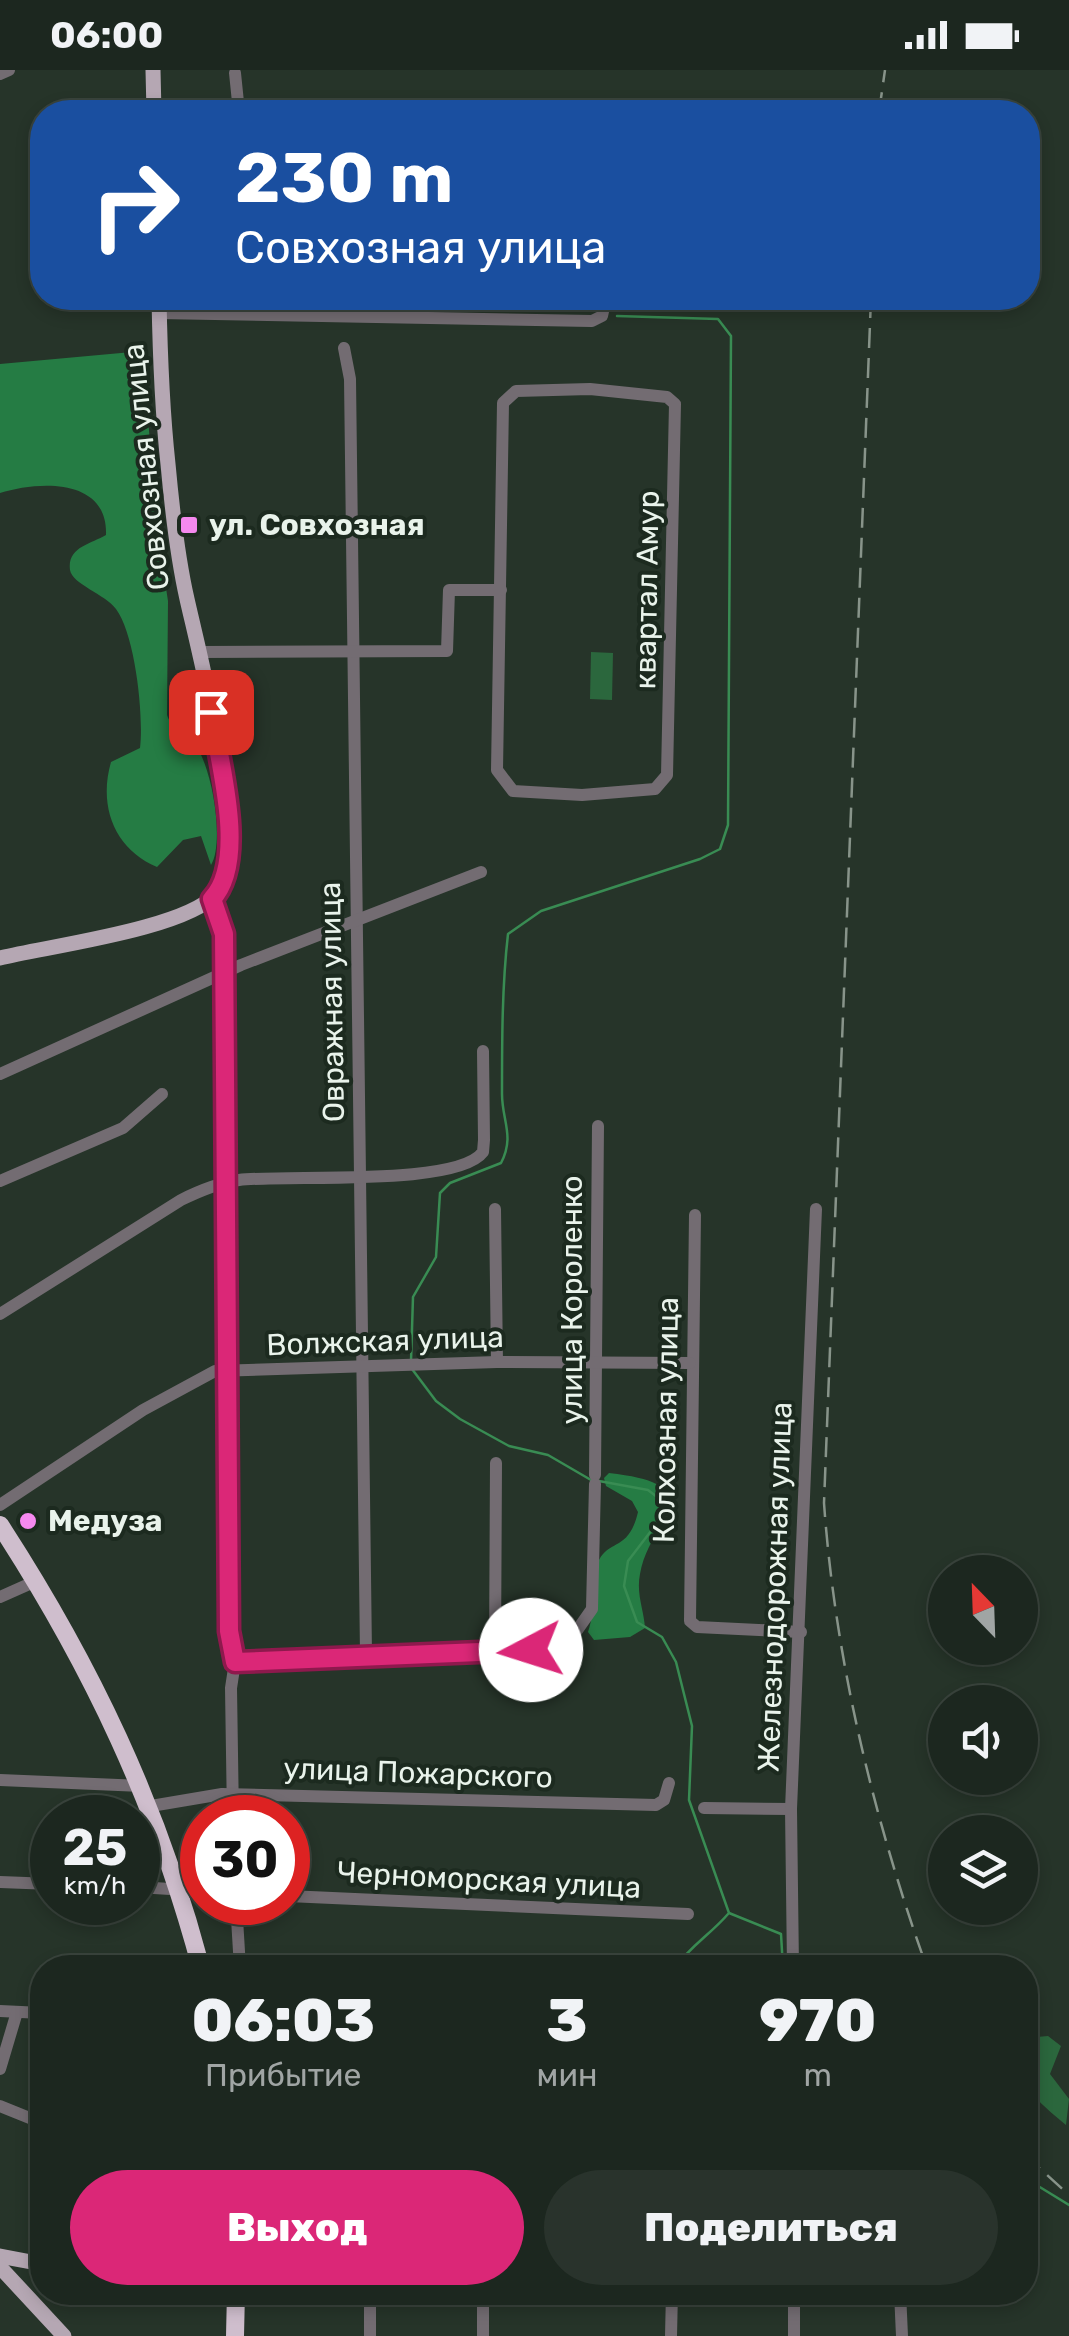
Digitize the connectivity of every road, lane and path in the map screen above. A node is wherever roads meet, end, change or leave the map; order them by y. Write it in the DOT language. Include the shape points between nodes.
graph roads {
  1 [pos="9,70"];
  2 [pos="153,70"];
  3 [pos="236,73"];
  4 [pos="0,74"];
  5 [pos="154,100"];
  6 [pos="237,100"];
  7 [pos="159,310"];
  8 [pos="263,310"];
  9 [pos="347,310"];
  10 [pos="603,310"];
  11 [pos="347,314"];
  12 [pos="344,348"];
  13 [pos="501,590"];
  14 [pos="354,650"];
  15 [pos="201,652"];
  16 [pos="481,872"];
  17 [pos="212,899"];
  18 [pos="355,921"];
  19 [pos="0,958"];
  20 [pos="223,972"];
  21 [pos="483,1051"];
  22 [pos="0,1074"];
  23 [pos="162,1094"];
  24 [pos="598,1126"];
  25 [pos="360,1176"];
  26 [pos="0,1181"];
  27 [pos="224,1184"];
  28 [pos="495,1209"];
  29 [pos="816,1209"];
  30 [pos="695,1215"];
  31 [pos="0,1314"];
  32 [pos="497,1362"];
  33 [pos="690,1363"];
  34 [pos="597,1364"];
  35 [pos="366,1368"];
  36 [pos="225,1370"];
  37 [pos="496,1462"];
  38 [pos="0,1504"];
  39 [pos="0,1525"];
  40 [pos="36,1581"];
  41 [pos="0,1596"];
  42 [pos="801,1632"];
  43 [pos="366,1654"];
  44 [pos="495,1654"];
  45 [pos="235,1662"];
  46 [pos="0,1780"];
  47 [pos="669,1783"];
  48 [pos="143,1786"];
  49 [pos="233,1794"];
  50 [pos="147,1795"];
  51 [pos="160,1805"];
  52 [pos="704,1808"];
  53 [pos="790,1808"];
  54 [pos="160,1832"];
  55 [pos="0,1882"];
  56 [pos="30,1883"];
  57 [pos="160,1888"];
  58 [pos="180,1889"];
  59 [pos="310,1897"];
  60 [pos="688,1914"];
  61 [pos="190,1925"];
  62 [pos="237,1925"];
  63 [pos="198,1955"];
  64 [pos="239,1955"];
  65 [pos="792,1955"];
  66 [pos="0,2011"];
  67 [pos="17,2012"];
  68 [pos="30,2013"];
  69 [pos="0,2068"];
  70 [pos="0,2106"];
  71 [pos="30,2118"];
  72 [pos="0,2256"];
  73 [pos="30,2262"];
  74 [pos="0,2266"];
  75 [pos="30,2294"];
  76 [pos="39,2305"];
  77 [pos="236,2305"];
  78 [pos="370,2305"];
  79 [pos="484,2305"];
  80 [pos="672,2305"];
  81 [pos="794,2305"];
  82 [pos="901,2305"];
  83 [pos="64,2336"];
  84 [pos="235,2336"];
  85 [pos="370,2336"];
  86 [pos="483,2336"];
  87 [pos="671,2336"];
  88 [pos="794,2336"];
  89 [pos="902,2336"];
  1 -- 4 [label="street"];
  2 -- 5 [label="main road"];
  3 -- 6 [label="street"];
  7 -- 15 [label="main road, Совхозная улица" via="169,477"];
  8 -- 11 [label="street"];
  9 -- 11 [label="street"];
  10 -- 11 [label="street" via="592,322"];
  12 -- 14 [label="street, Овражная улица"];
  13 -- 13 [label="street, квартал Амур" via="497,770 505,786 582,795 663,784 673,592 672,400 590,389 509,393 503,403"];
  13 -- 14 [label="street" via="449,590 448,650"];
  14 -- 15 [label="street"];
  14 -- 18 [label="street, Овражная улица"];
  15 -- 17 [label="main road, Совхозная улица" via="228,811 228,871"];
  16 -- 18 [label="street"];
  17 -- 19 [label="main road" via="179,917"];
  17 -- 20 [label="street" via="224,934"];
  18 -- 20 [label="street"];
  18 -- 25 [label="street, Овражная улица"];
  20 -- 22 [label="street"];
  20 -- 27 [label="street"];
  21 -- 25 [label="street" via="479,1158 434,1172"];
  23 -- 26 [label="street" via="123,1128"];
  24 -- 34 [label="street, улица Короленко"];
  25 -- 27 [label="street"];
  25 -- 35 [label="street, Овражная улица"];
  27 -- 31 [label="street" via="180,1200"];
  27 -- 36 [label="street"];
  28 -- 32 [label="street"];
  29 -- 42 [label="street, Железнодорожная улица"];
  30 -- 33 [label="street, Колхозная улица"];
  32 -- 34 [label="street, Волжская улица"];
  32 -- 35 [label="street, Волжская улица"];
  33 -- 34 [label="street, Волжская улица"];
  33 -- 42 [label="street, Колхозная улица" via="692,1625"];
  34 -- 44 [label="street, улица Короленко" via="592,1609 566,1646"];
  35 -- 36 [label="street, Волжская улица"];
  35 -- 43 [label="street, Овражная улица"];
  36 -- 38 [label="street, Волжская улица" via="143,1410"];
  36 -- 45 [label="street"];
  37 -- 44 [label="street"];
  39 -- 40 [label="highway"];
  40 -- 41 [label="street"];
  40 -- 48 [label="highway" via="93,1679"];
  42 -- 53 [label="street, Железнодорожная улица"];
  43 -- 44 [label="street"];
  43 -- 45 [label="street"];
  45 -- 49 [label="street"];
  46 -- 48 [label="street"];
  47 -- 49 [label="street, улица Пожарского" via="656,1806"];
  48 -- 50 [label="highway"];
  49 -- 51 [label="street, улица Пожарского"];
  52 -- 53 [label="street"];
  53 -- 65 [label="street, Железнодорожная улица"];
  54 -- 58 [label="highway"];
  55 -- 56 [label="street"];
  57 -- 58 [label="street"];
  59 -- 60 [label="street, Черноморская улица"];
  61 -- 63 [label="highway"];
  62 -- 64 [label="street"];
  66 -- 67 [label="street"];
  67 -- 68 [label="street"];
  67 -- 69 [label="street"];
  70 -- 71 [label="street"];
  72 -- 73 [label="main road"];
  74 -- 75 [label="main road"];
  76 -- 83 [label="main road"];
  77 -- 84 [label="highway"];
  78 -- 85 [label="street"];
  79 -- 86 [label="street"];
  80 -- 87 [label="street"];
  81 -- 88 [label="street"];
  82 -- 89 [label="street"];
}
